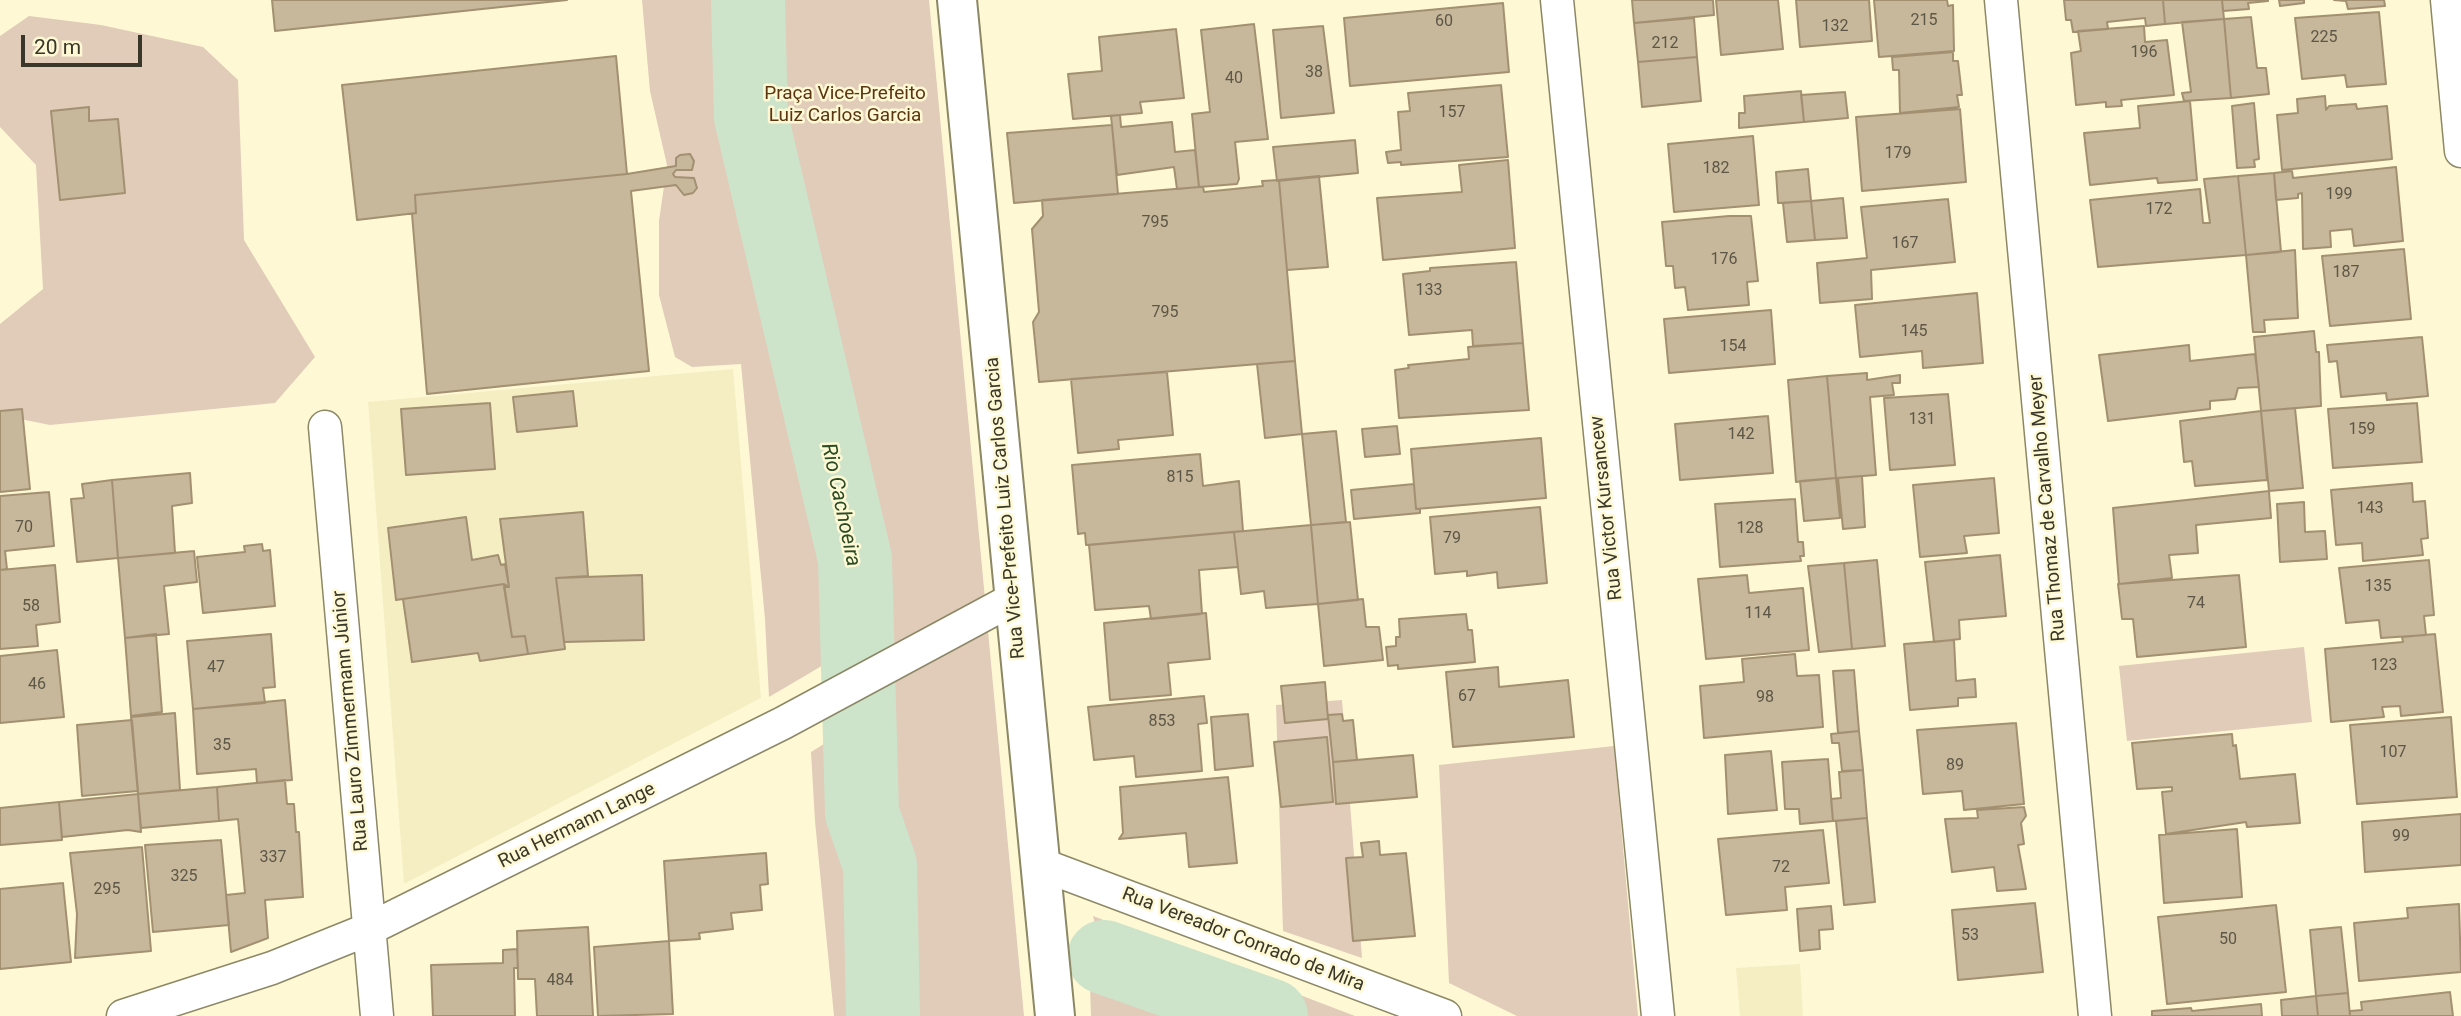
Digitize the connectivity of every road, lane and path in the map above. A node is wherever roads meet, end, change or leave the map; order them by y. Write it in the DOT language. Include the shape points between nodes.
graph roads {
  1 [pos="957,0"];
  2 [pos="1557,0"];
  3 [pos="2001,0"];
  4 [pos="2446,0"];
  5 [pos="2461,151"];
  6 [pos="325,427"];
  7 [pos="1015,598"];
  8 [pos="1040,864"];
  9 [pos="369,929"];
  10 [pos="123,1016"];
  11 [pos="377,1016"];
  12 [pos="1055,1016"];
  13 [pos="1445,1016"];
  14 [pos="1658,1016"];
  15 [pos="2095,1016"];
  1 -- 7 [label="main road, Rua Vice-Prefeito Luiz Carlos Garcia"];
  2 -- 14 [label="street, Rua Victor Kursancew"];
  3 -- 15 [label="street, Rua Thomaz de Carvalho Meyer"];
  4 -- 5 [label="street"];
  6 -- 9 [label="street, Rua Lauro Zimmermann Júnior"];
  7 -- 8 [label="main road, Rua Vice-Prefeito Luiz Carlos Garcia"];
  7 -- 9 [label="street, Rua Hermann Lange" via="783,723"];
  8 -- 12 [label="main road, Rua Vice-Prefeito Luiz Carlos Garcia"];
  8 -- 13 [label="street, Rua Vereador Conrado de Mira"];
  9 -- 10 [label="street, Rua Hermann Lange" via="272,968"];
  9 -- 11 [label="street, Rua Lauro Zimmermann Júnior"];
}
